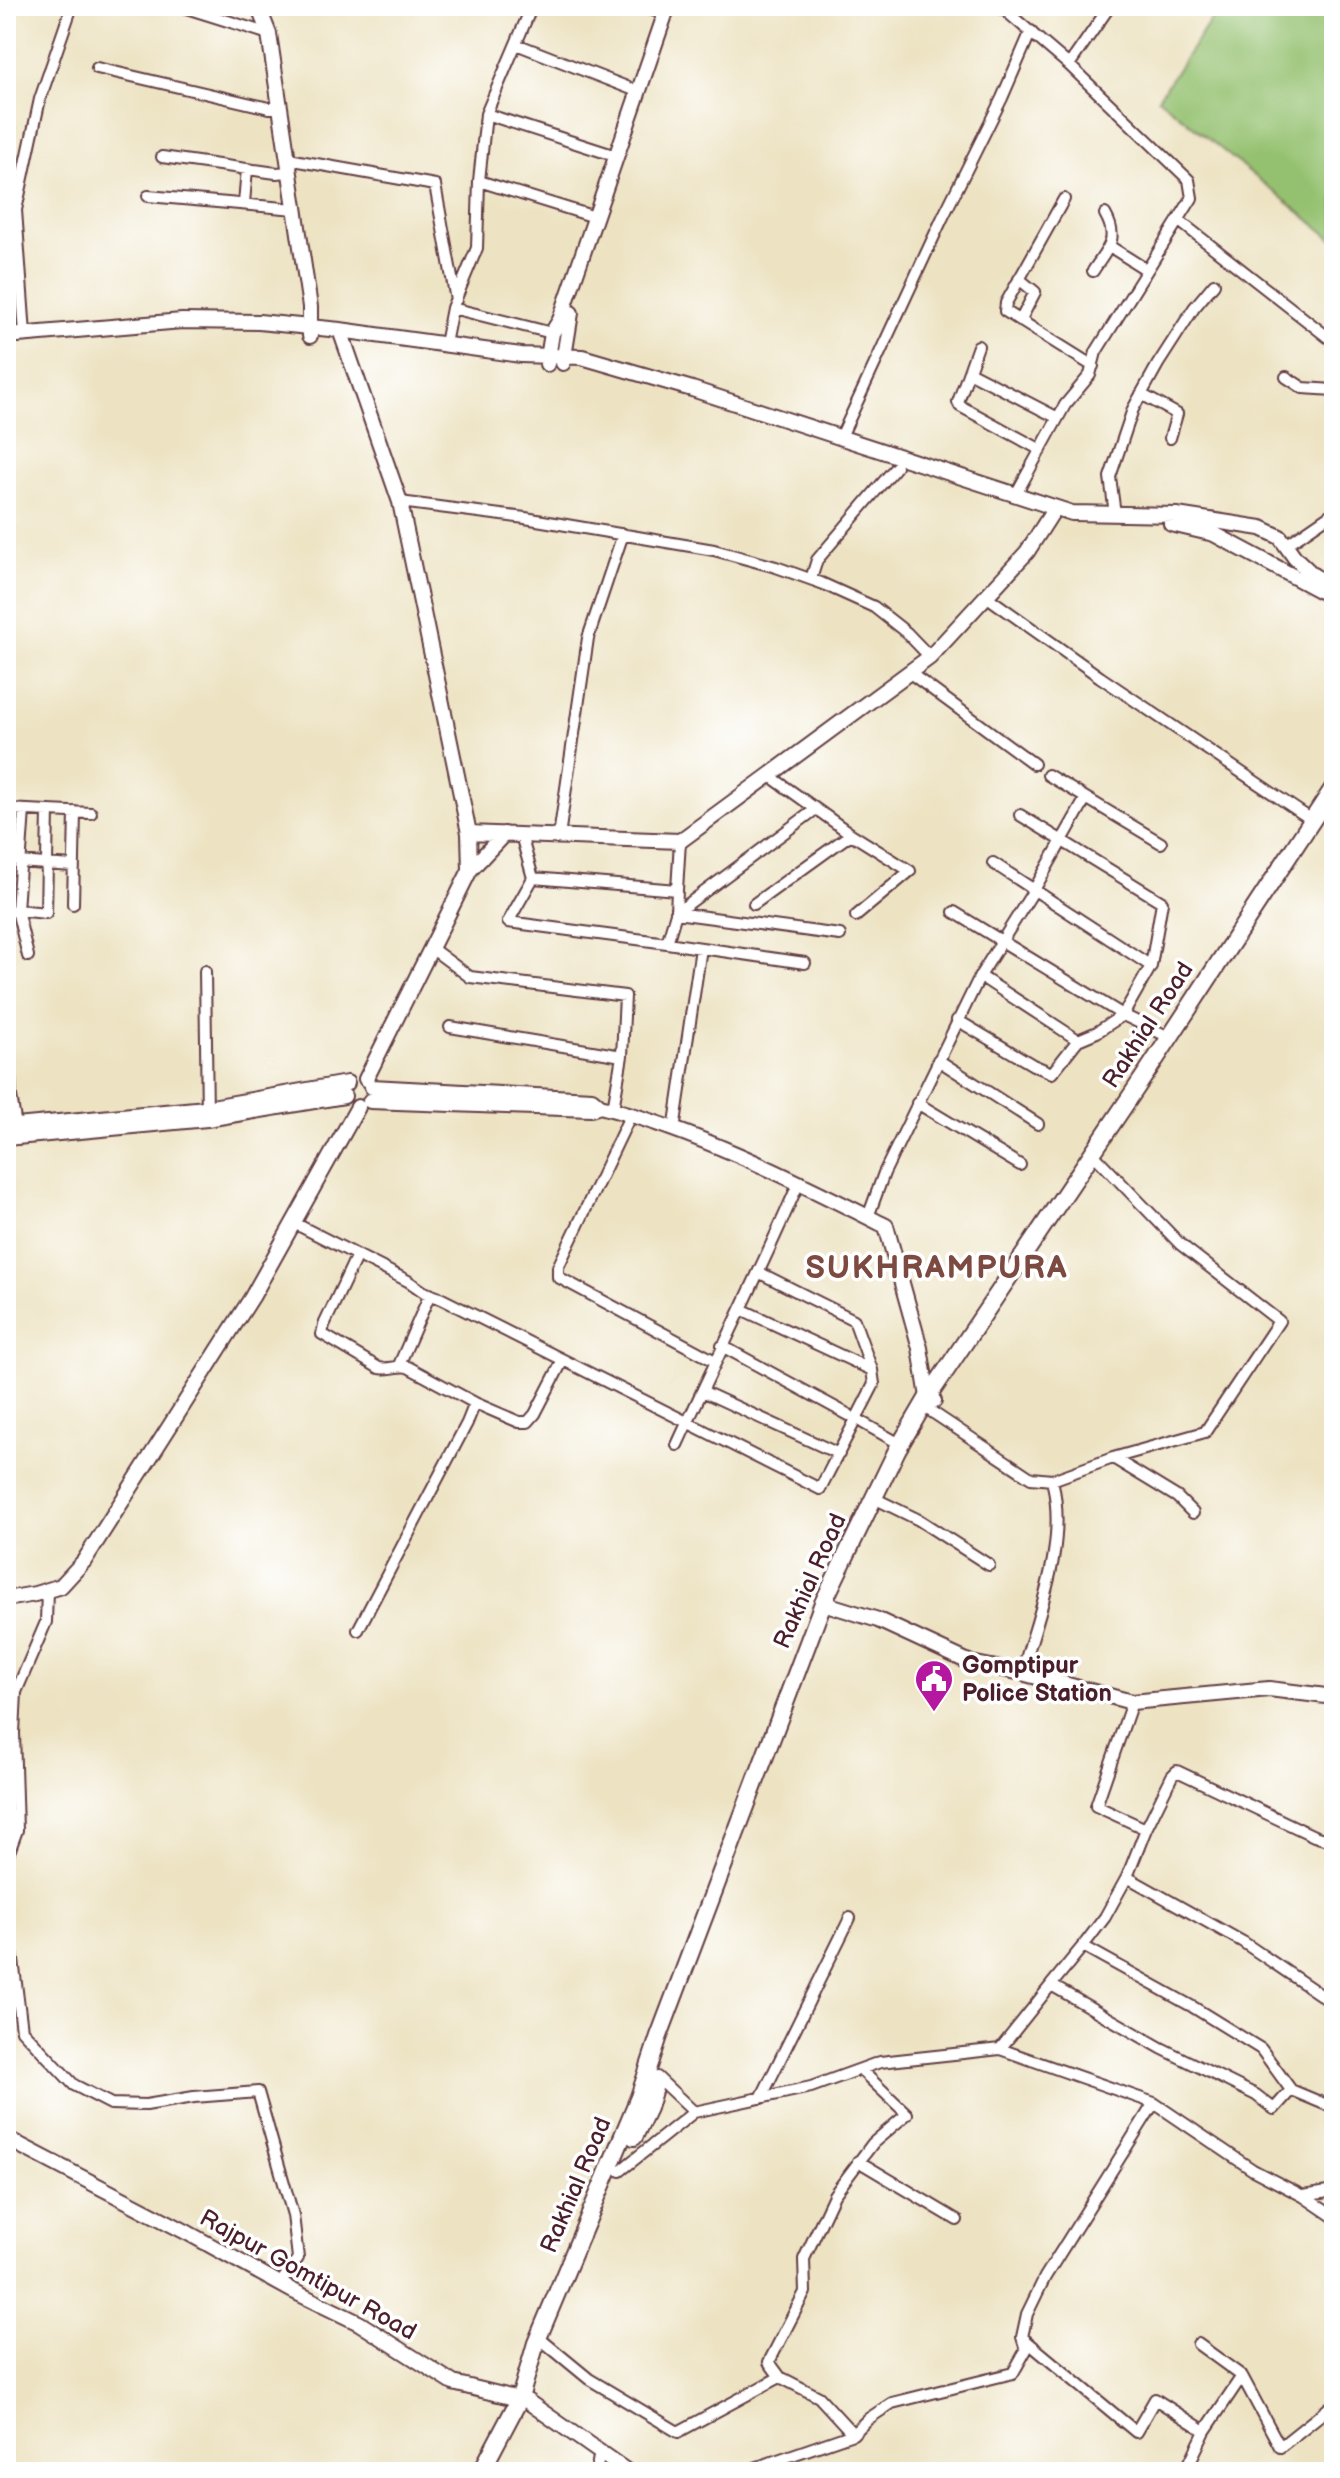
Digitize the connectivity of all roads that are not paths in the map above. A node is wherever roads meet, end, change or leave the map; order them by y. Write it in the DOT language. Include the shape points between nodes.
graph roads {
  1 [pos="72,6"];
  2 [pos="180,6"];
  3 [pos="258,6"];
  4 [pos="532,6"];
  5 [pos="641,6"];
  6 [pos="1000,6"];
  7 [pos="1110,6"];
  8 [pos="670,9"];
  9 [pos="1015,11"];
  10 [pos="1031,31"];
  11 [pos="269,34"];
  12 [pos="516,44"];
  13 [pos="1069,65"];
  14 [pos="97,68"];
  15 [pos="637,91"];
  16 [pos="280,108"];
  17 [pos="486,114"];
  18 [pos="616,156"];
  19 [pos="162,157"];
  20 [pos="289,166"];
  21 [pos="247,169"];
  22 [pos="479,181"];
  23 [pos="148,196"];
  24 [pos="1064,199"];
  25 [pos="244,203"];
  26 [pos="295,209"];
  27 [pos="1105,214"];
  28 [pos="595,217"];
  29 [pos="1178,220"];
  30 [pos="1109,246"];
  31 [pos="1147,270"];
  32 [pos="1093,271"];
  33 [pos="580,274"];
  34 [pos="1019,279"];
  35 [pos="1214,284"];
  36 [pos="454,304"];
  37 [pos="1020,321"];
  38 [pos="310,332"];
  39 [pos="552,333"];
  40 [pos="25,334"];
  41 [pos="342,335"];
  42 [pos="6,336"];
  43 [pos="1334,342"];
  44 [pos="445,344"];
  45 [pos="6,345"];
  46 [pos="978,346"];
  47 [pos="555,360"];
  48 [pos="1093,366"];
  49 [pos="969,372"];
  50 [pos="1286,377"];
  51 [pos="1334,390"];
  52 [pos="1141,394"];
  53 [pos="1058,418"];
  54 [pos="1170,438"];
  55 [pos="840,439"];
  56 [pos="1041,450"];
  57 [pos="896,467"];
  58 [pos="1015,496"];
  59 [pos="400,502"];
  60 [pos="1052,512"];
  61 [pos="1334,512"];
  62 [pos="1115,514"];
  63 [pos="1177,519"];
  64 [pos="1312,525"];
  65 [pos="1215,528"];
  66 [pos="1270,531"];
  67 [pos="623,534"];
  68 [pos="1286,545"];
  69 [pos="1262,557"];
  70 [pos="811,579"];
  71 [pos="1334,587"];
  72 [pos="986,596"];
  73 [pos="1334,598"];
  74 [pos="930,657"];
  75 [pos="910,673"];
  76 [pos="1034,764"];
  77 [pos="1048,775"];
  78 [pos="770,776"];
  79 [pos="1334,787"];
  80 [pos="1086,798"];
  81 [pos="1333,805"];
  82 [pos="6,809"];
  83 [pos="816,809"];
  84 [pos="24,810"];
  85 [pos="48,811"];
  86 [pos="75,812"];
  87 [pos="91,813"];
  88 [pos="1020,815"];
  89 [pos="1312,820"];
  90 [pos="469,833"];
  91 [pos="504,834"];
  92 [pos="851,834"];
  93 [pos="521,835"];
  94 [pos="559,836"];
  95 [pos="680,841"];
  96 [pos="1062,841"];
  97 [pos="1161,843"];
  98 [pos="19,862"];
  99 [pos="993,863"];
  100 [pos="47,864"];
  101 [pos="72,866"];
  102 [pos="470,870"];
  103 [pos="533,878"];
  104 [pos="677,890"];
  105 [pos="1034,890"];
  106 [pos="73,904"];
  107 [pos="754,904"];
  108 [pos="11,911"];
  109 [pos="954,912"];
  110 [pos="676,913"];
  111 [pos="856,916"];
  112 [pos="840,935"];
  113 [pos="1003,941"];
  114 [pos="667,943"];
  115 [pos="431,948"];
  116 [pos="701,948"];
  117 [pos="28,956"];
  118 [pos="805,963"];
  119 [pos="1151,966"];
  120 [pos="205,971"];
  121 [pos="980,976"];
  122 [pos="6,990"];
  123 [pos="1123,1015"];
  124 [pos="957,1020"];
  125 [pos="450,1027"];
  126 [pos="1169,1037"];
  127 [pos="1078,1040"];
  128 [pos="622,1056"];
  129 [pos="938,1060"];
  130 [pos="346,1089"];
  131 [pos="366,1094"];
  132 [pos="917,1103"];
  133 [pos="607,1108"];
  134 [pos="207,1113"];
  135 [pos="631,1114"];
  136 [pos="1038,1124"];
  137 [pos="9,1130"];
  138 [pos="674,1130"];
  139 [pos="1098,1159"];
  140 [pos="1020,1165"];
  141 [pos="799,1182"];
  142 [pos="868,1217"];
  143 [pos="294,1223"];
  144 [pos="357,1255"];
  145 [pos="760,1273"];
  146 [pos="430,1294"];
  147 [pos="741,1309"];
  148 [pos="722,1346"];
  149 [pos="563,1360"];
  150 [pos="715,1361"];
  151 [pos="399,1365"];
  152 [pos="872,1370"];
  153 [pos="702,1391"];
  154 [pos="931,1402"];
  155 [pos="475,1403"];
  156 [pos="849,1415"];
  157 [pos="687,1423"];
  158 [pos="863,1423"];
  159 [pos="900,1444"];
  160 [pos="677,1445"];
  161 [pos="839,1454"];
  162 [pos="1113,1458"];
  163 [pos="1052,1480"];
  164 [pos="880,1501"];
  165 [pos="1193,1513"];
  166 [pos="989,1565"];
  167 [pos="47,1590"];
  168 [pos="6,1599"];
  169 [pos="827,1605"];
  170 [pos="358,1630"];
  171 [pos="1022,1673"];
  172 [pos="1334,1697"];
  173 [pos="1132,1702"];
  174 [pos="10,1733"];
  175 [pos="1146,1829"];
  176 [pos="1334,1842"];
  177 [pos="6,1860"];
  178 [pos="1127,1877"];
  179 [pos="6,1906"];
  180 [pos="850,1918"];
  181 [pos="1083,1946"];
  182 [pos="1051,1985"];
  183 [pos="1334,2004"];
  184 [pos="1000,2049"];
  185 [pos="862,2071"];
  186 [pos="657,2077"];
  187 [pos="1291,2090"];
  188 [pos="761,2098"];
  189 [pos="1154,2103"];
  190 [pos="1334,2108"];
  191 [pos="694,2112"];
  192 [pos="6,2138"];
  193 [pos="858,2161"];
  194 [pos="620,2171"];
  195 [pos="1334,2191"];
  196 [pos="1303,2196"];
  197 [pos="1334,2217"];
  198 [pos="957,2220"];
  199 [pos="280,2284"];
  200 [pos="1022,2337"];
  201 [pos="544,2342"];
  202 [pos="1198,2344"];
  203 [pos="1242,2376"];
  204 [pos="780,2377"];
  205 [pos="524,2400"];
  206 [pos="1334,2404"];
  207 [pos="1205,2431"];
  208 [pos="853,2434"];
  209 [pos="600,2452"];
  210 [pos="481,2472"];
  211 [pos="596,2472"];
  212 [pos="628,2472"];
  213 [pos="743,2472"];
  214 [pos="1185,2472"];
  1 -- 40 [label="street" via="40,99 16,210"];
  2 -- 11 [label="street"];
  3 -- 11 [label="street"];
  4 -- 12 [label="street"];
  5 -- 8 [label="street"];
  6 -- 9 [label="street"];
  7 -- 13 [label="street"];
  8 -- 15 [label="street"];
  8 -- 33 [label="street"];
  9 -- 10 [label="street"];
  10 -- 13 [label="street"];
  10 -- 55 [label="street"];
  11 -- 16 [label="street"];
  12 -- 15 [label="street"];
  12 -- 17 [label="street"];
  13 -- 29 [label="street" via="1189,180 1192,198"];
  14 -- 16 [label="street"];
  15 -- 18 [label="street"];
  16 -- 20 [label="street"];
  17 -- 18 [label="street"];
  17 -- 22 [label="street"];
  18 -- 28 [label="street"];
  19 -- 21 [label="street"];
  20 -- 21 [label="street"];
  20 -- 26 [label="street"];
  20 -- 36 [label="street" via="435,185"];
  21 -- 25 [label="street"];
  22 -- 28 [label="street"];
  22 -- 36 [label="street" via="477,248"];
  23 -- 25 [label="street"];
  24 -- 34 [label="street"];
  25 -- 26 [label="street"];
  26 -- 38 [label="street"];
  27 -- 30 [label="street" via="1113,235"];
  28 -- 33 [label="street"];
  29 -- 31 [label="street"];
  29 -- 43 [label="street"];
  30 -- 31 [label="street"];
  30 -- 32 [label="street"];
  31 -- 48 [label="street" via="1096,352"];
  33 -- 39 [label="street"];
  33 -- 47 [label="street"];
  34 -- 37 [label="street" via="1035,292"];
  34 -- 37 [label="street" via="1005,311"];
  35 -- 52 [label="street"];
  36 -- 39 [label="street"];
  36 -- 44 [label="street"];
  37 -- 48 [label="street"];
  38 -- 40 [label="street" via="259,322 182,321"];
  38 -- 41 [label="street"];
  38 -- 45 [label="street" via="182,330"];
  39 -- 47 [label="street"];
  40 -- 42 [label="street"];
  41 -- 44 [label="street"];
  41 -- 47 [label="street" via="520,364"];
  41 -- 59 [label="street"];
  44 -- 47 [label="street"];
  46 -- 49 [label="street"];
  47 -- 55 [label="street" via="582,357"];
  47 -- 57 [label="street" via="690,398"];
  48 -- 53 [label="street"];
  49 -- 53 [label="street"];
  49 -- 56 [label="street" via="960,406"];
  50 -- 51 [label="street" via="1303,388"];
  52 -- 54 [label="street" via="1177,414"];
  52 -- 62 [label="street" via="1110,477"];
  53 -- 56 [label="street"];
  55 -- 58 [label="street"];
  56 -- 58 [label="street"];
  57 -- 60 [label="street"];
  57 -- 70 [label="street" via="817,560"];
  58 -- 60 [label="street"];
  59 -- 67 [label="street"];
  59 -- 90 [label="street"];
  60 -- 62 [label="street"];
  60 -- 63 [label="street" via="1070,523"];
  60 -- 72 [label="street" via="1027,552"];
  61 -- 64 [label="street"];
  62 -- 63 [label="street"];
  63 -- 65 [label="street"];
  64 -- 66 [label="street"];
  64 -- 68 [label="street"];
  65 -- 66 [label="street"];
  65 -- 69 [label="street"];
  66 -- 68 [label="street"];
  67 -- 70 [label="street" via="714,550"];
  67 -- 94 [label="street" via="588,638"];
  68 -- 69 [label="street" via="1277,558"];
  68 -- 71 [label="street" via="1314,576"];
  69 -- 73 [label="street"];
  70 -- 74 [label="street" via="874,607"];
  72 -- 74 [label="street"];
  72 -- 89 [label="street"];
  74 -- 75 [label="street"];
  75 -- 76 [label="street"];
  75 -- 78 [label="street"];
  77 -- 80 [label="street"];
  78 -- 83 [label="street"];
  78 -- 95 [label="street"];
  79 -- 89 [label="main road, Rakhial Road"];
  80 -- 96 [label="street"];
  80 -- 97 [label="street"];
  81 -- 139 [label="main road, Rakhial Road"];
  82 -- 84 [label="street"];
  83 -- 92 [label="street"];
  83 -- 110 [label="street"];
  84 -- 85 [label="street"];
  84 -- 98 [label="street"];
  85 -- 86 [label="street"];
  85 -- 100 [label="street"];
  86 -- 87 [label="street"];
  86 -- 101 [label="street"];
  88 -- 96 [label="street"];
  89 -- 126 [label="main road, Rakhial Road"];
  90 -- 91 [label="street"];
  90 -- 102 [label="street"];
  91 -- 93 [label="street"];
  91 -- 102 [label="street"];
  92 -- 107 [label="street"];
  92 -- 111 [label="street" via="910,871"];
  93 -- 94 [label="street"];
  93 -- 103 [label="street"];
  94 -- 95 [label="street"];
  95 -- 104 [label="street"];
  96 -- 105 [label="street"];
  96 -- 119 [label="street" via="1162,902"];
  98 -- 100 [label="street"];
  98 -- 108 [label="street"];
  99 -- 105 [label="street"];
  100 -- 101 [label="street"];
  100 -- 108 [label="street" via="46,913"];
  101 -- 106 [label="street"];
  102 -- 115 [label="street"];
  103 -- 104 [label="street"];
  103 -- 114 [label="street" via="508,922"];
  104 -- 110 [label="street"];
  105 -- 113 [label="street"];
  105 -- 119 [label="street"];
  108 -- 117 [label="street"];
  109 -- 113 [label="street"];
  110 -- 112 [label="street"];
  110 -- 114 [label="street"];
  113 -- 121 [label="street"];
  113 -- 123 [label="street"];
  114 -- 116 [label="street"];
  115 -- 128 [label="street" via="470,977 625,996"];
  115 -- 131 [label="street"];
  116 -- 118 [label="street"];
  116 -- 138 [label="street"];
  119 -- 123 [label="street"];
  120 -- 134 [label="street"];
  121 -- 124 [label="street"];
  121 -- 127 [label="street"];
  122 -- 137 [label="street"];
  123 -- 126 [label="street"];
  123 -- 127 [label="street"];
  124 -- 127 [label="street" via="1049,1073"];
  124 -- 129 [label="street"];
  125 -- 128 [label="street"];
  126 -- 154 [label="main road, Rakhial Road"];
  128 -- 133 [label="street"];
  129 -- 132 [label="street"];
  129 -- 136 [label="street"];
  130 -- 131 [label="street" via="349,1103"];
  130 -- 131 [label="street" via="356,1078"];
  130 -- 134 [label="street"];
  131 -- 133 [label="street" via="592,1099"];
  131 -- 143 [label="street"];
  132 -- 140 [label="street"];
  132 -- 142 [label="street"];
  133 -- 135 [label="street"];
  134 -- 137 [label="street"];
  135 -- 138 [label="street"];
  135 -- 150 [label="street" via="558,1267 558,1277"];
  138 -- 141 [label="street"];
  139 -- 154 [label="main road, Rakhial Road"];
  139 -- 162 [label="street" via="1180,1244 1279,1321 1205,1432"];
  141 -- 142 [label="street"];
  141 -- 145 [label="street"];
  142 -- 154 [label="street" via="886,1226"];
  143 -- 144 [label="street"];
  143 -- 167 [label="street" via="84,1561 61,1586"];
  144 -- 146 [label="street"];
  144 -- 151 [label="street" via="322,1334 379,1368"];
  145 -- 147 [label="street"];
  145 -- 152 [label="street" via="854,1320"];
  146 -- 149 [label="street"];
  146 -- 151 [label="street"];
  147 -- 148 [label="street"];
  147 -- 152 [label="street"];
  148 -- 150 [label="street"];
  148 -- 156 [label="street"];
  149 -- 155 [label="street" via="528,1422"];
  149 -- 157 [label="street"];
  150 -- 153 [label="street"];
  151 -- 155 [label="street"];
  152 -- 161 [label="street" via="874,1384"];
  153 -- 157 [label="street"];
  153 -- 161 [label="street"];
  154 -- 159 [label="main road, Rakhial Road"];
  154 -- 163 [label="street" via="1031,1478"];
  154 -- 164 [label="main road, Rakhial Road"];
  155 -- 170 [label="street"];
  157 -- 160 [label="street"];
  157 -- 161 [label="street" via="820,1489"];
  158 -- 159 [label="street"];
  159 -- 169 [label="main road, Rakhial Road"];
  162 -- 163 [label="street"];
  162 -- 165 [label="street" via="1177,1497"];
  163 -- 171 [label="street" via="1058,1505 1052,1568"];
  164 -- 166 [label="street"];
  164 -- 169 [label="main road, Rakhial Road"];
  167 -- 168 [label="street"];
  167 -- 174 [label="street" via="46,1622 16,1692"];
  169 -- 171 [label="street" via="878,1620 971,1663"];
  169 -- 186 [label="main road, Rakhial Road" via="666,2038"];
  169 -- 205 [label="main road, Rakhial Road" via="639,2097 536,2343"];
  171 -- 173 [label="street"];
  172 -- 173 [label="street" via="1269,1689"];
  173 -- 175 [label="street" via="1096,1806"];
  174 -- 177 [label="street" via="17,1830"];
  175 -- 176 [label="street" via="1177,1771"];
  175 -- 178 [label="street"];
  178 -- 181 [label="street"];
  178 -- 183 [label="street" via="1243,1942"];
  179 -- 199 [label="street" via="22,2030 74,2085 111,2104 258,2092 293,2215 298,2258"];
  180 -- 188 [label="street"];
  181 -- 182 [label="street"];
  181 -- 187 [label="street" via="1261,2049"];
  182 -- 184 [label="street"];
  182 -- 187 [label="street" via="1274,2109"];
  184 -- 185 [label="street" via="880,2062"];
  184 -- 189 [label="street"];
  185 -- 188 [label="street"];
  185 -- 193 [label="street" via="907,2114"];
  186 -- 191 [label="street"];
  186 -- 194 [label="main road, Rakhial Road"];
  187 -- 190 [label="street"];
  188 -- 191 [label="street"];
  189 -- 196 [label="street" via="1253,2170"];
  189 -- 200 [label="street" via="1045,2277"];
  191 -- 194 [label="street"];
  192 -- 199 [label="street, Rajpur Gomtipur Road"];
  193 -- 198 [label="street"];
  193 -- 204 [label="street" via="834,2195 804,2259 805,2292 769,2362"];
  194 -- 201 [label="main road, Rakhial Road"];
  195 -- 196 [label="street"];
  196 -- 197 [label="street"];
  199 -- 205 [label="street, Rajpur Gomtipur Road" via="359,2323 453,2383"];
  200 -- 207 [label="street" via="1136,2432 1155,2399"];
  200 -- 208 [label="street" via="1026,2350 1013,2373 892,2403"];
  201 -- 204 [label="street" via="589,2379 678,2432"];
  201 -- 205 [label="main road, Rakhial Road"];
  202 -- 203 [label="street"];
  203 -- 206 [label="street" via="1280,2447"];
  203 -- 207 [label="street"];
  204 -- 208 [label="street" via="819,2397"];
  205 -- 209 [label="street, Rajpur Gomtipur Road"];
  205 -- 210 [label="main road, Rakhial Road"];
  207 -- 214 [label="street"];
  208 -- 213 [label="street"];
  209 -- 211 [label="street"];
  209 -- 212 [label="street, Rajpur Gomtipur Road"];
}
